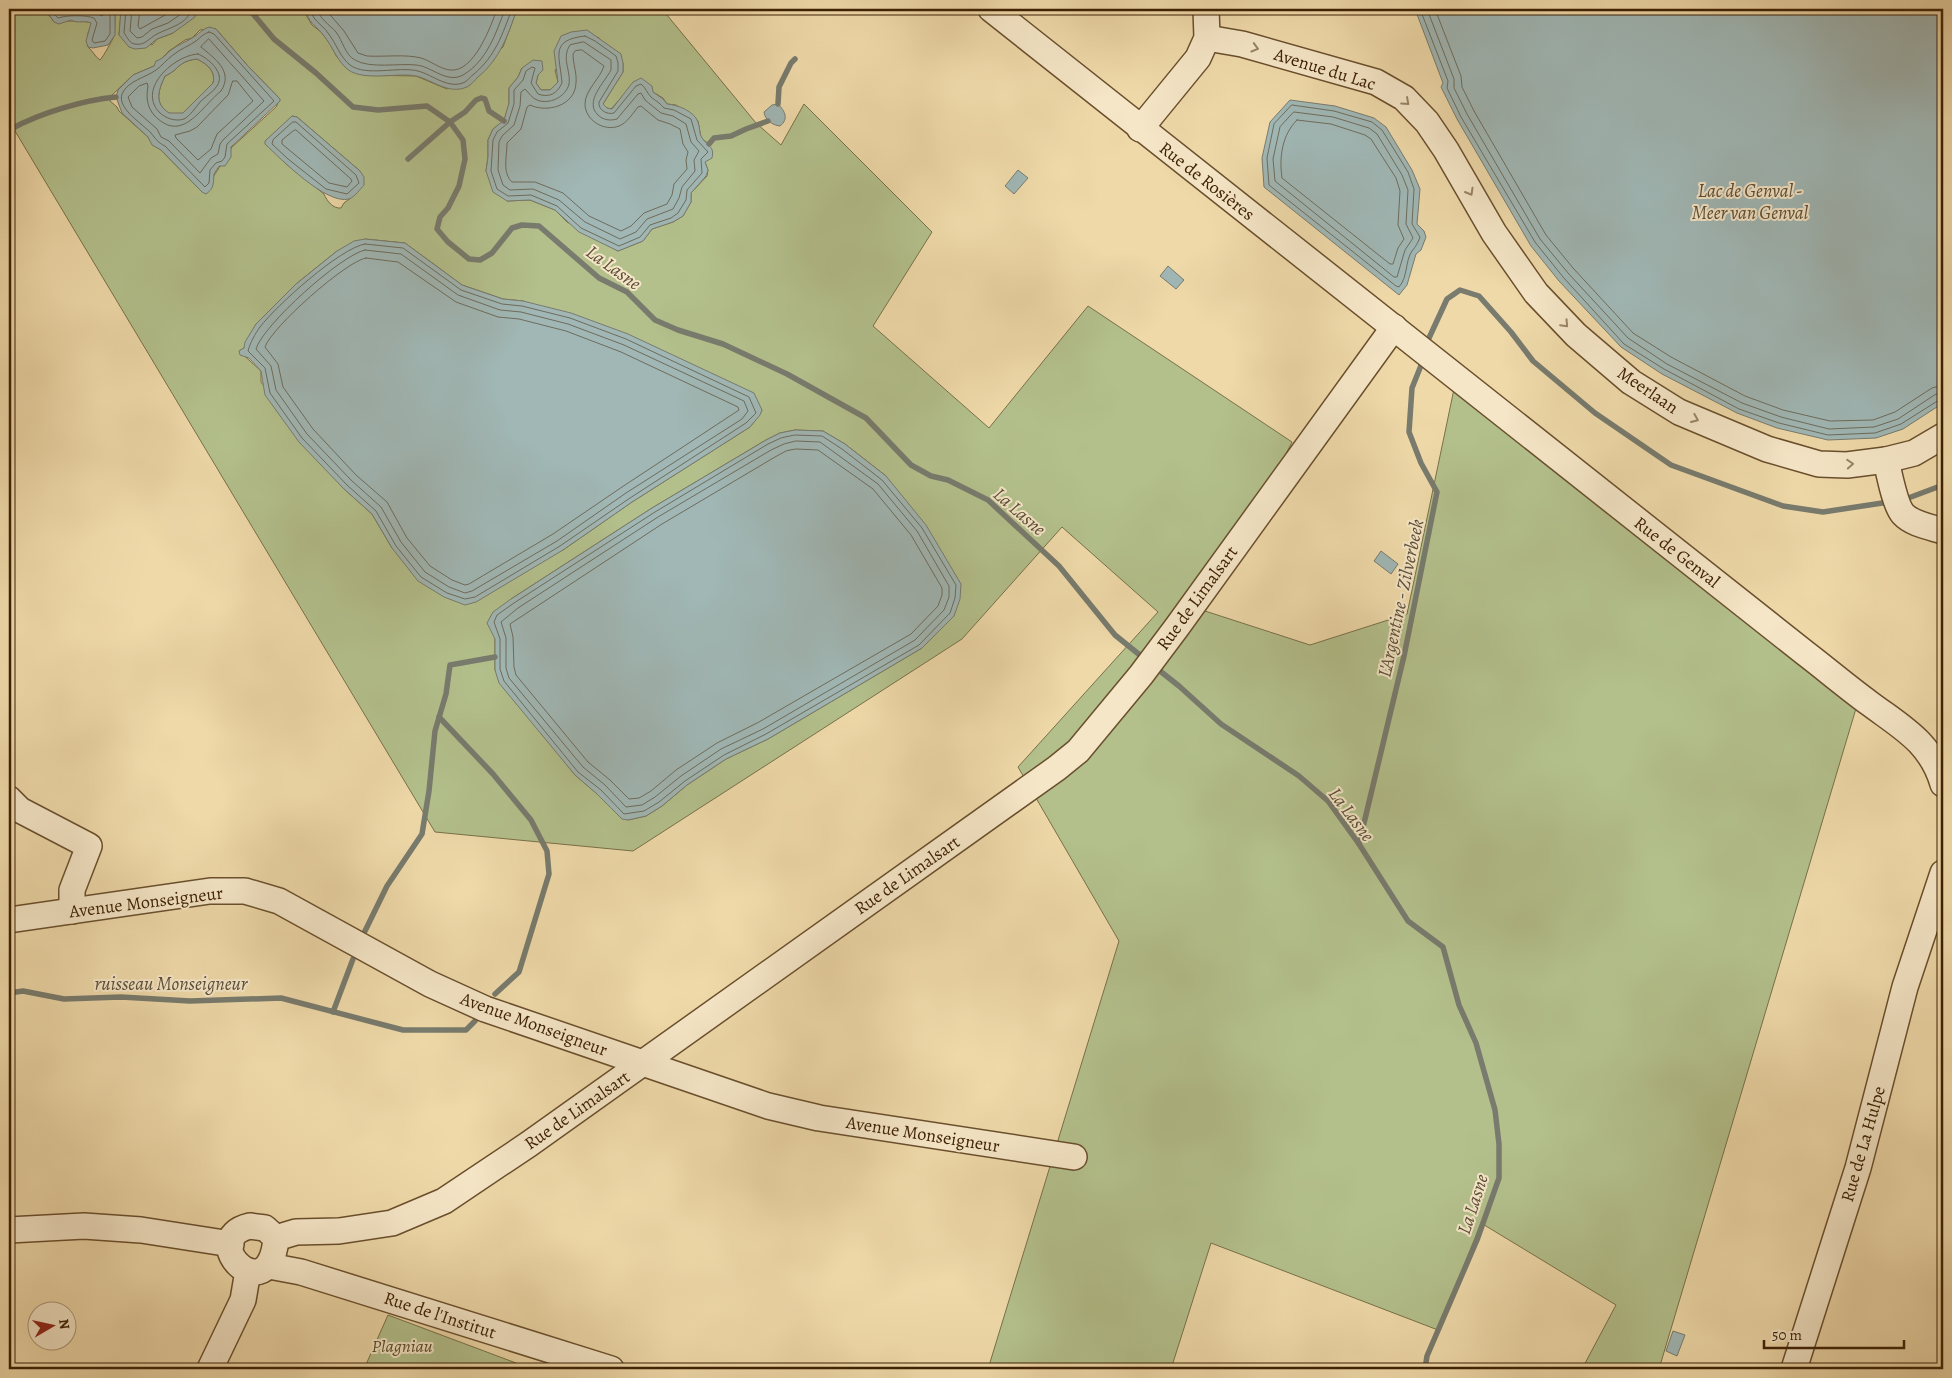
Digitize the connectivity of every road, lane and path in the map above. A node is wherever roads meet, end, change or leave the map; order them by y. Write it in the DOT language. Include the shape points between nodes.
graph roads {
  1 [pos="1206,9"];
  2 [pos="1001,12"];
  3 [pos="1207,38"];
  4 [pos="1140,129"];
  5 [pos="1446,150"];
  6 [pos="1394,327"];
  7 [pos="1425,352"];
  8 [pos="1943,436"];
  9 [pos="1886,460"];
  10 [pos="1943,531"];
  11 [pos="1935,757"];
  12 [pos="1943,784"];
  13 [pos="9,799"];
  14 [pos="1943,873"];
  15 [pos="1936,908"];
  16 [pos="72,911"];
  17 [pos="9,920"];
  18 [pos="644,1064"];
  19 [pos="1074,1158"];
  20 [pos="9,1230"];
  21 [pos="276,1238"];
  22 [pos="230,1244"];
  23 [pos="258,1268"];
  24 [pos="210,1369"];
  25 [pos="611,1369"];
  26 [pos="1794,1369"];
  1 -- 3 [label="street"];
  2 -- 4 [label="street, Rue de Rosières"];
  3 -- 4 [label="street" via="1198,58"];
  3 -- 5 [label="street, Avenue du Lac, one-way" via="1242,44 1376,82 1404,98 1427,122"];
  4 -- 6 [label="street, Rue de Rosières"];
  5 -- 9 [label="street, Meerlaan, one-way" via="1494,233 1536,293 1576,335 1631,382 1679,412 1767,450 1819,464 1847,465"];
  6 -- 7 [label="street, Rue de Rosières"];
  6 -- 18 [label="street, Rue de Limalsart" via="1177,628 1078,751"];
  7 -- 11 [label="street, Rue de Genval" via="1848,687 1909,731"];
  8 -- 9 [label="street, Meerlaan" via="1914,453"];
  9 -- 10 [label="street" via="1903,515 1921,525"];
  11 -- 12 [label="street, Rue de Genval"];
  13 -- 16 [label="street" via="20,810 89,846 72,890"];
  14 -- 15 [label="street, Rue de La Hulpe"];
  15 -- 26 [label="street, Rue de La Hulpe" via="1905,987 1858,1168"];
  16 -- 17 [label="street, Avenue Monseigneur"];
  16 -- 18 [label="street, Avenue Monseigneur" via="210,891 259,893 430,984 485,1009"];
  18 -- 19 [label="street, Avenue Monseigneur" via="768,1106 819,1118"];
  18 -- 21 [label="street, Rue de Limalsart" via="433,1207 392,1223 339,1232 296,1232"];
  20 -- 22 [label="street" via="84,1226 140,1230"];
  21 -- 22 [label="street" via="264,1228 250,1226 238,1231"];
  21 -- 23 [label="street" via="275,1253"];
  22 -- 23 [label="street" via="236,1264"];
  23 -- 24 [label="street"];
  23 -- 25 [label="street, Rue de l'Institut" via="301,1272"];
}
